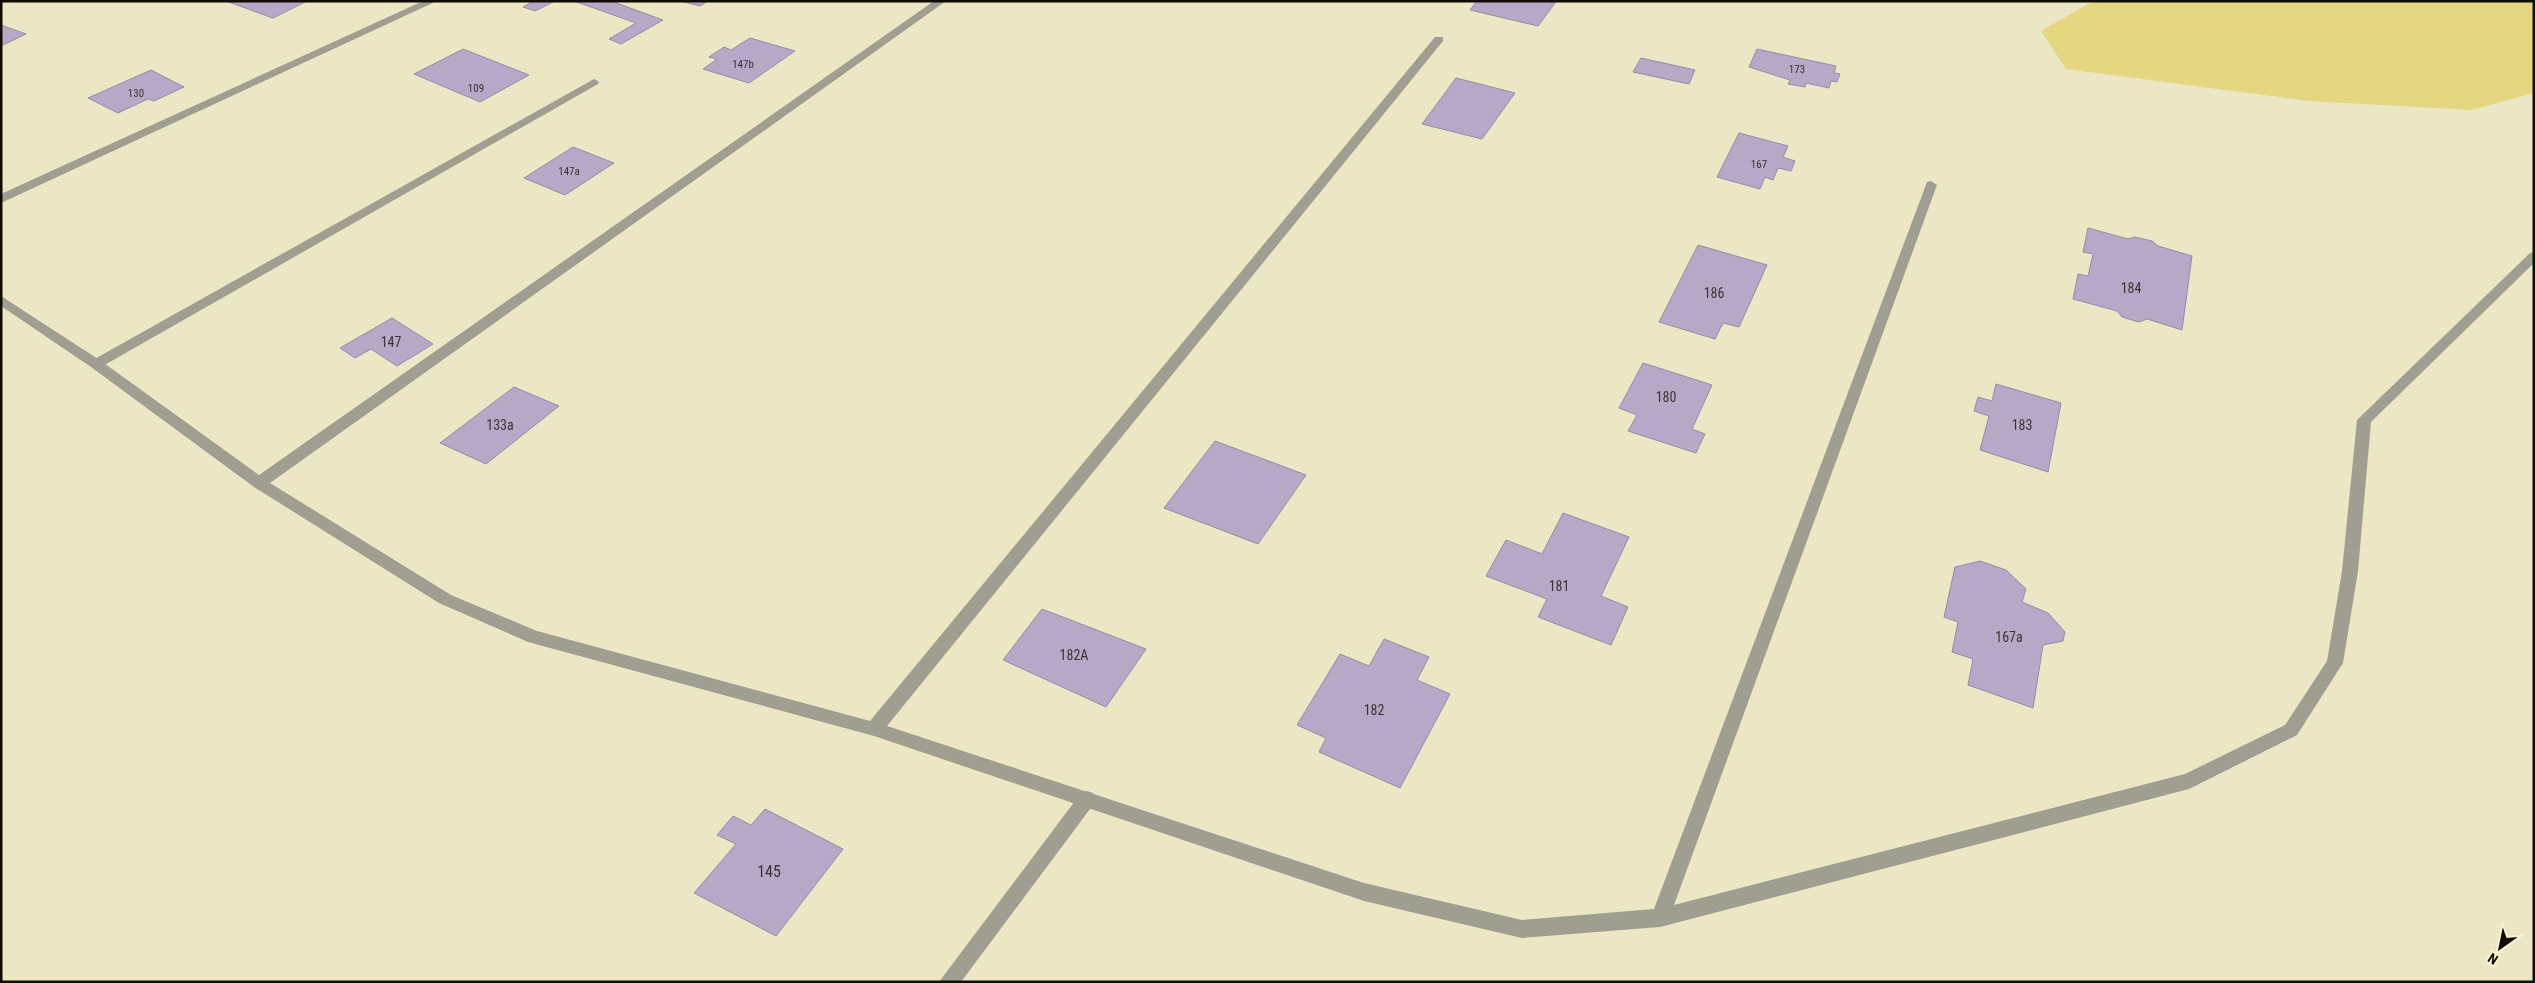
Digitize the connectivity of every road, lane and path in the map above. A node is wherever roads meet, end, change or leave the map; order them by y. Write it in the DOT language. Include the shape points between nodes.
graph roads {
  1 [pos="432,1"];
  2 [pos="941,1"];
  3 [pos="1439,39"];
  4 [pos="594,82"];
  5 [pos="1931,185"];
  6 [pos="1,200"];
  7 [pos="2534,256"];
  8 [pos="1,300"];
  9 [pos="96,364"];
  10 [pos="260,483"];
  11 [pos="874,728"];
  12 [pos="1087,799"];
  13 [pos="1660,918"];
  14 [pos="949,982"];
  1 -- 6 [label="street"];
  2 -- 10 [label="street"];
  3 -- 11 [label="street"];
  4 -- 9 [label="street"];
  5 -- 13 [label="street"];
  7 -- 13 [label="street" via="2364,420 2350,571 2335,663 2291,730 2189,781"];
  8 -- 9 [label="street"];
  9 -- 10 [label="street"];
  10 -- 11 [label="street" via="445,599 534,637"];
  11 -- 12 [label="street"];
  12 -- 13 [label="street" via="1364,892 1522,929"];
  12 -- 14 [label="street"];
}
